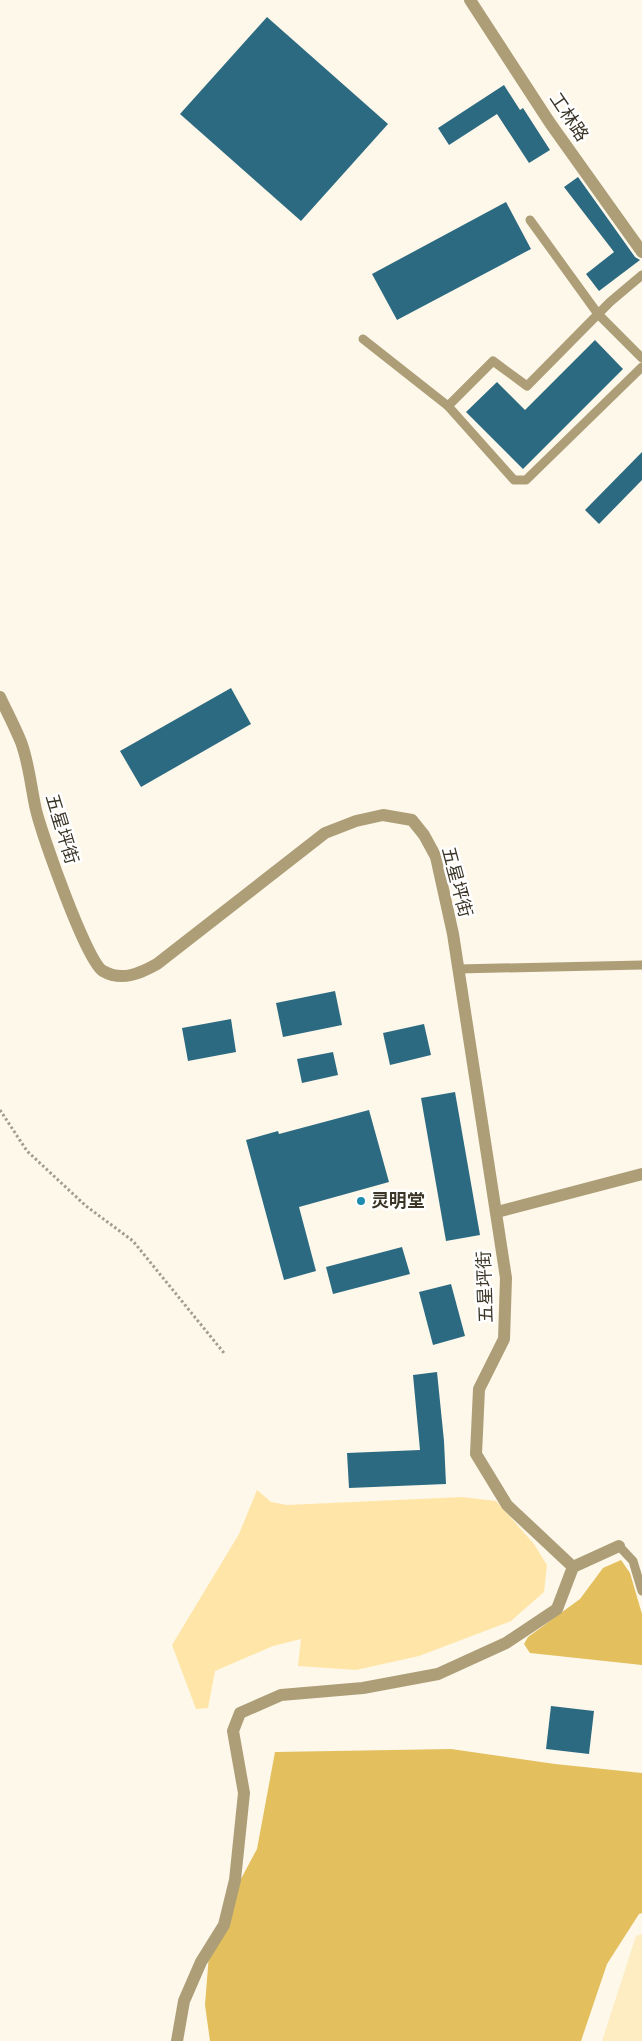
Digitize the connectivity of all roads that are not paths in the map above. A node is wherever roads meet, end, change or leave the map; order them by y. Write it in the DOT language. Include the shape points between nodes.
graph roads {
  1 [pos="470,0"];
  2 [pos="530,220"];
  3 [pos="642,252"];
  4 [pos="642,275"];
  5 [pos="598,314"];
  6 [pos="363,339"];
  7 [pos="642,358"];
  8 [pos="642,367"];
  9 [pos="448,406"];
  10 [pos="0,697"];
  11 [pos="642,965"];
  12 [pos="458,969"];
  13 [pos="642,1174"];
  14 [pos="497,1212"];
  15 [pos="619,1546"];
  16 [pos="573,1567"];
  17 [pos="642,1591"];
  18 [pos="177,2041"];
  1 -- 3 [label="street, 工林路" via="550,122"];
  2 -- 5 [label="lane"];
  4 -- 5 [label="lane"];
  5 -- 7 [label="lane"];
  5 -- 9 [label="lane" via="527,386 493,361"];
  6 -- 9 [label="lane"];
  8 -- 9 [label="lane" via="526,480 514,480"];
  10 -- 12 [label="street, 五星坪街" via="22,743 36,811 52,860 90,953 103,971 134,976 158,964 325,833 383,815 412,820 436,857"];
  11 -- 12 [label="lane"];
  12 -- 14 [label="street, 五星坪街"];
  13 -- 14 [label="street"];
  14 -- 16 [label="street, 五星坪街" via="506,1278 504,1339 479,1389 476,1454 507,1505"];
  15 -- 16 [label="street"];
  15 -- 17 [label="lane" via="633,1561"];
  16 -- 18 [label="street" via="557,1609 506,1643 438,1674 363,1688 281,1695 240,1713 234,1731 244,1793 235,1880 224,1925 201,1962 184,2001"];
}
